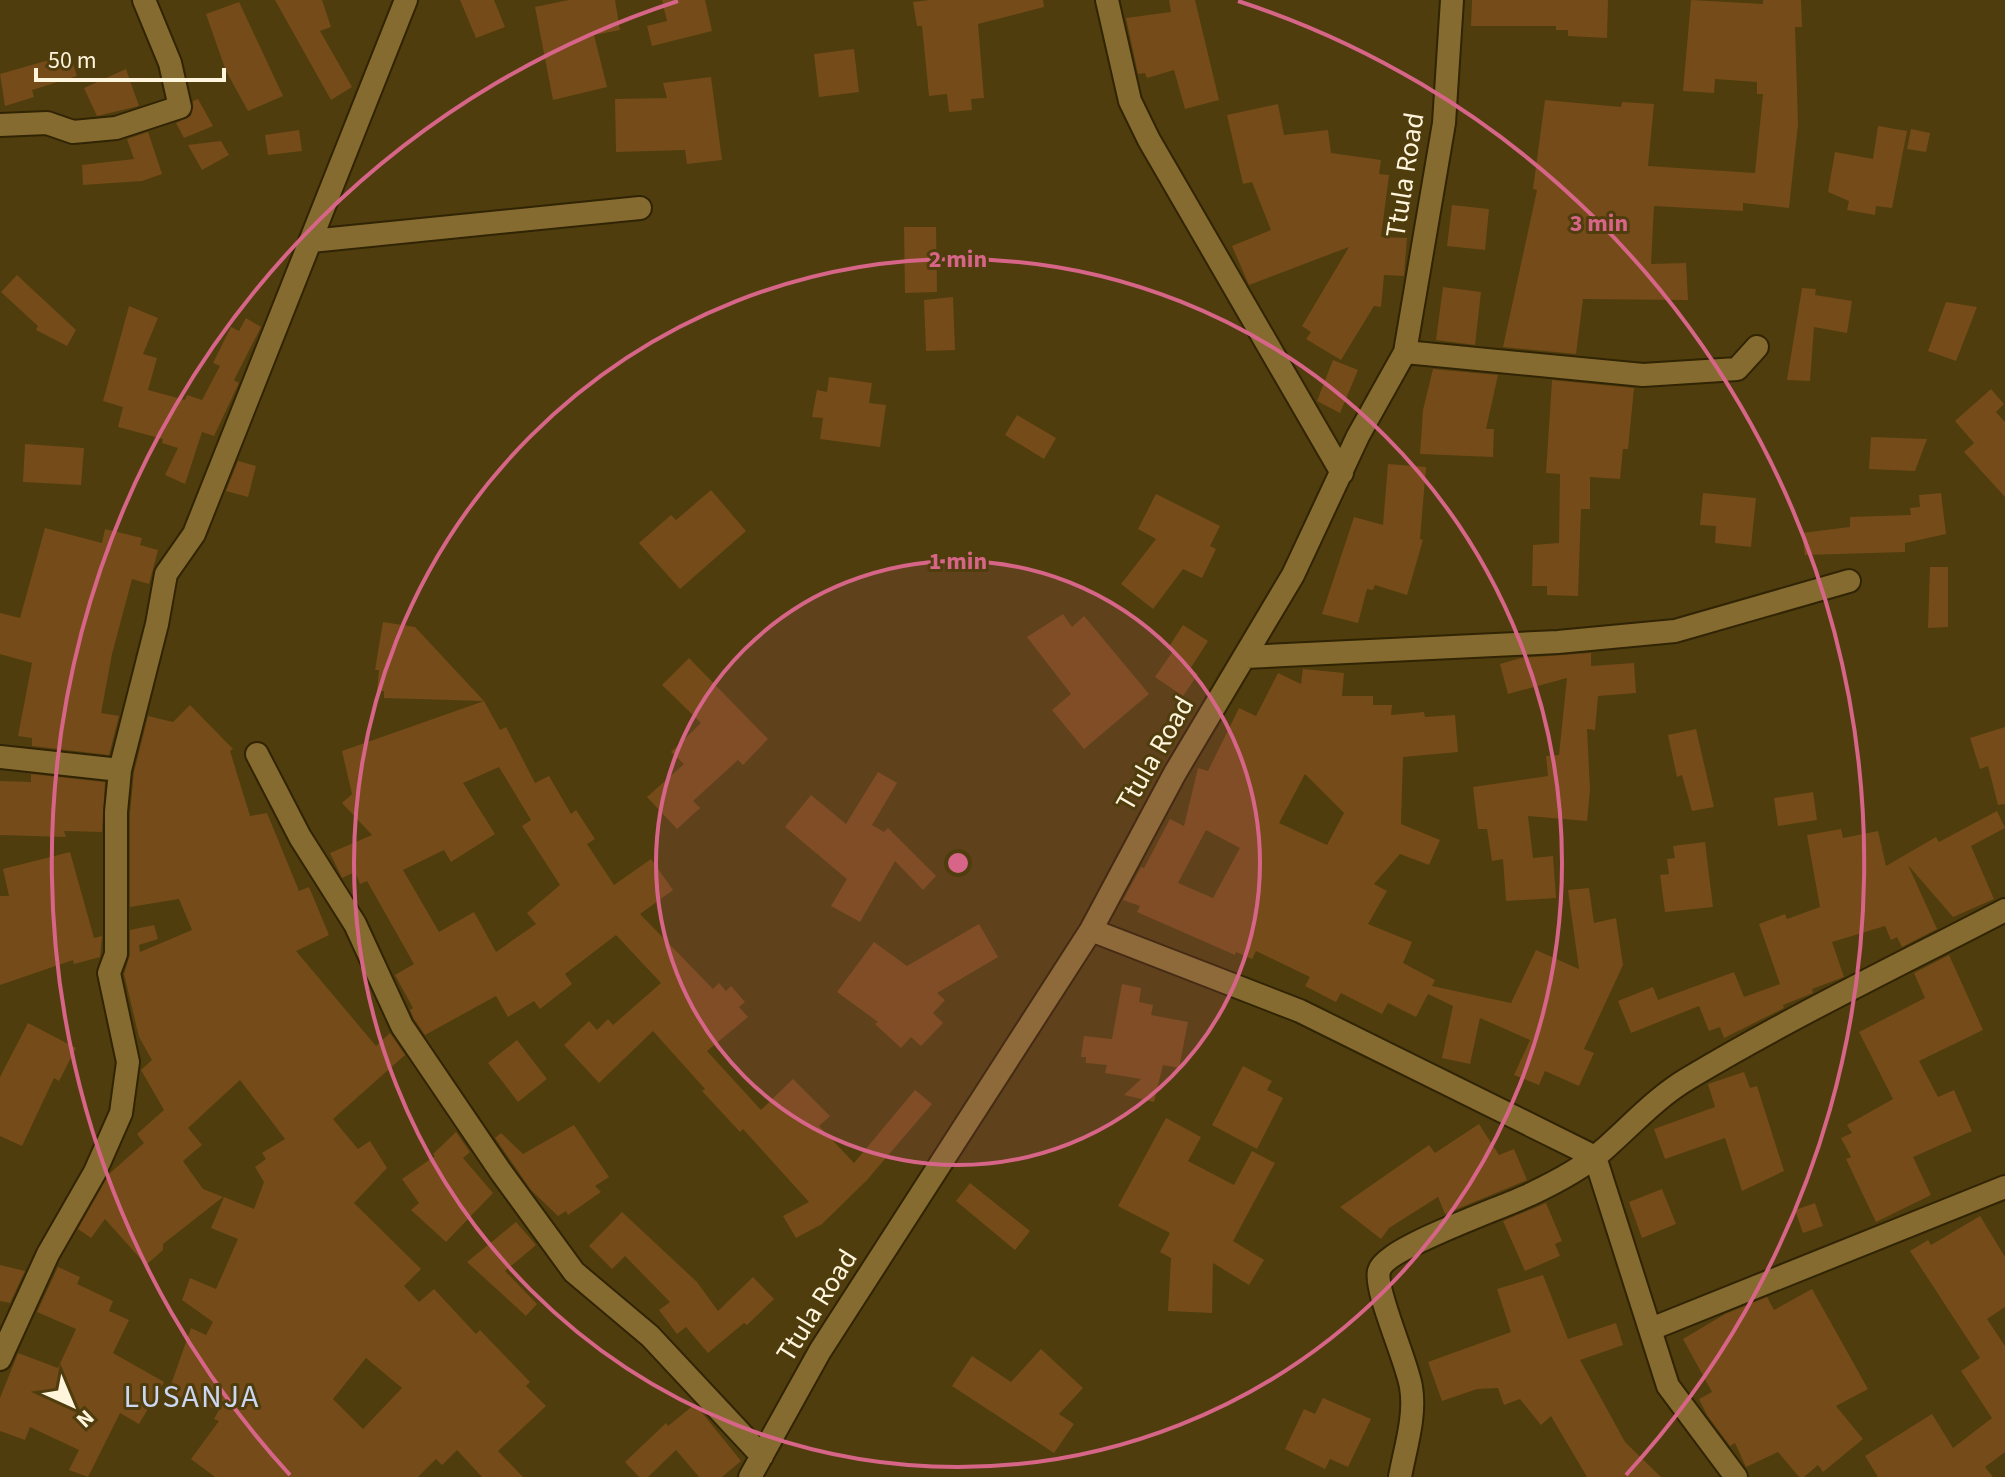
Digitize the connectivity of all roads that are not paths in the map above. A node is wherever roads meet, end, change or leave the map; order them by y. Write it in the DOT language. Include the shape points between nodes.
graph roads {
  1 [pos="144,0"];
  2 [pos="406,0"];
  3 [pos="1107,0"];
  4 [pos="1452,0"];
  5 [pos="0,125"];
  6 [pos="640,208"];
  7 [pos="311,241"];
  8 [pos="1757,347"];
  9 [pos="1405,352"];
  10 [pos="1342,473"];
  11 [pos="1849,581"];
  12 [pos="1245,657"];
  13 [pos="257,754"];
  14 [pos="0,757"];
  15 [pos="120,770"];
  16 [pos="2005,910"];
  17 [pos="1091,930"];
  18 [pos="1595,1157"];
  19 [pos="2005,1187"];
  20 [pos="1651,1329"];
  21 [pos="0,1359"];
  22 [pos="762,1456"];
  23 [pos="750,1477"];
  24 [pos="1400,1477"];
  25 [pos="1736,1477"];
  1 -- 5 [label="street" via="170,63 180,107 116,128 73,132 47,123"];
  2 -- 7 [label="street"];
  3 -- 10 [label="street" via="1130,101 1149,140"];
  4 -- 9 [label="street, Ttula Road" via="1444,123"];
  6 -- 7 [label="street"];
  7 -- 15 [label="street" via="194,534 166,574"];
  8 -- 9 [label="street" via="1737,369 1643,375"];
  9 -- 10 [label="street, Ttula Road"];
  10 -- 12 [label="street, Ttula Road" via="1293,575"];
  11 -- 12 [label="street" via="1675,631"];
  12 -- 17 [label="street, Ttula Road"];
  13 -- 22 [label="street" via="300,837 355,924 402,1026 501,1172 574,1272 650,1336"];
  14 -- 15 [label="street"];
  15 -- 21 [label="street" via="116,954 109,973 128,1062 121,1113"];
  16 -- 18 [label="street" via="1687,1079 1623,1128"];
  17 -- 18 [label="street" via="1300,1011"];
  17 -- 22 [label="street, Ttula Road" via="820,1351"];
  18 -- 20 [label="street"];
  18 -- 24 [label="street" via="1536,1192 1385,1260 1378,1284 1412,1390"];
  19 -- 20 [label="street"];
  20 -- 25 [label="street" via="1668,1386"];
  22 -- 23 [label="street, Ttula Road"];
}
